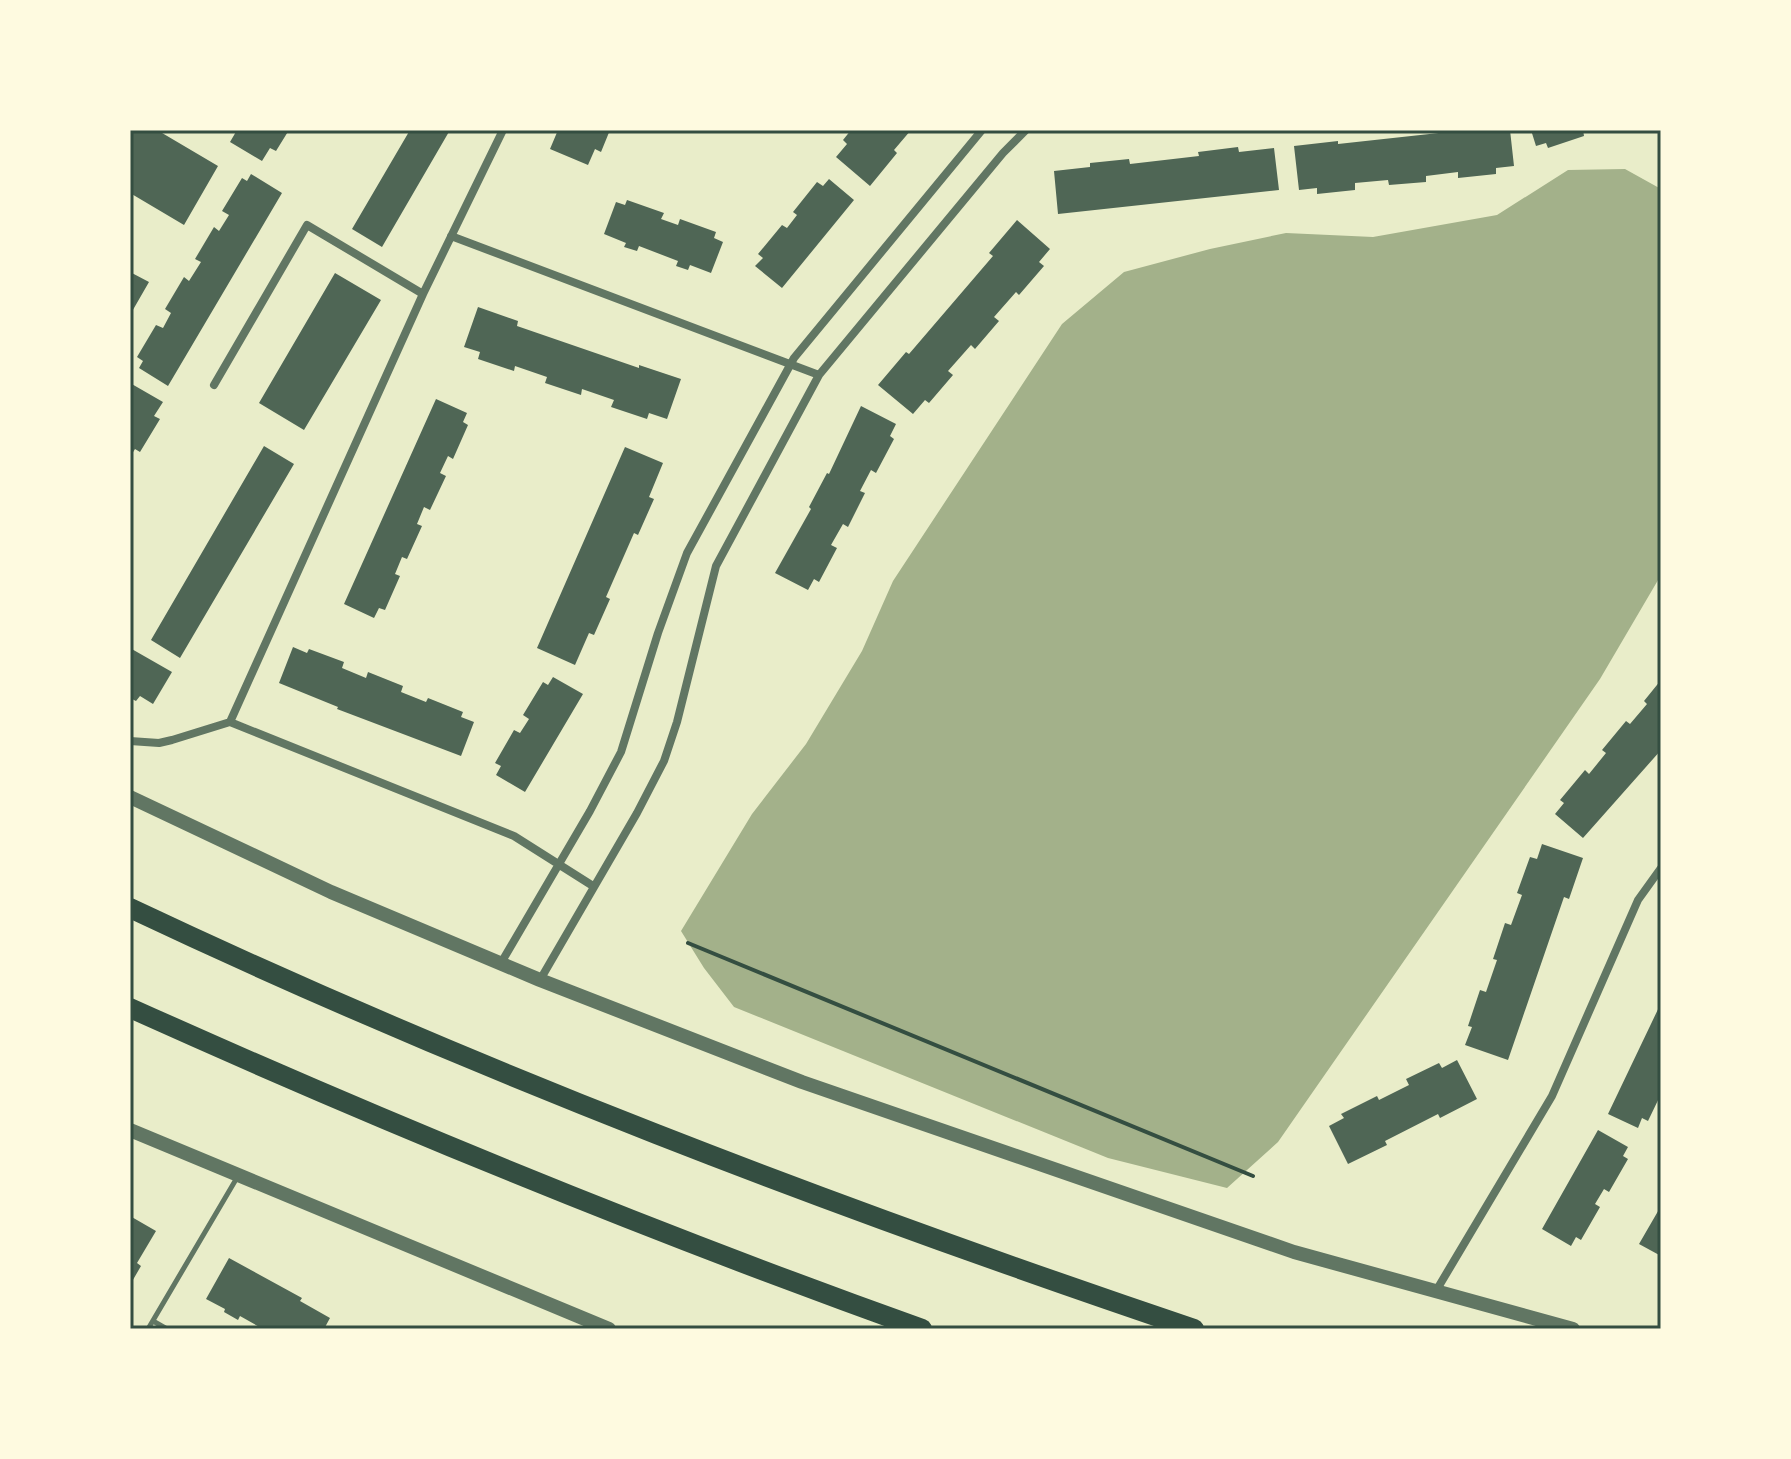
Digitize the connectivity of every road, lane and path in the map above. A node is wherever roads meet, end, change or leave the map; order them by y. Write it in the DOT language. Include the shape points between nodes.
graph roads {
  1 [pos="503,130"];
  2 [pos="982,130"];
  3 [pos="1026,130"];
  4 [pos="451,236"];
  5 [pos="423,294"];
  6 [pos="790,364"];
  7 [pos="819,375"];
  8 [pos="214,385"];
  9 [pos="230,722"];
  10 [pos="130,741"];
  11 [pos="130,797"];
  12 [pos="558,864"];
  13 [pos="1661,868"];
  14 [pos="593,886"];
  15 [pos="130,908"];
  16 [pos="688,943"];
  17 [pos="501,963"];
  18 [pos="540,980"];
  19 [pos="130,1008"];
  20 [pos="130,1017"];
  21 [pos="257,1065"];
  22 [pos="130,1130"];
  23 [pos="239,1175"];
  24 [pos="1253,1176"];
  25 [pos="1436,1291"];
  26 [pos="153,1321"];
  27 [pos="148,1329"];
  28 [pos="167,1329"];
  29 [pos="609,1329"];
  30 [pos="922,1329"];
  31 [pos="1194,1329"];
  32 [pos="1573,1329"];
  1 -- 4 [label="street"];
  2 -- 6 [label="street"];
  3 -- 7 [label="street"];
  4 -- 5 [label="street"];
  4 -- 6 [label="street"];
  5 -- 8 [label="street" via="307,225"];
  5 -- 9 [label="street"];
  6 -- 7 [label="street"];
  6 -- 12 [label="street" via="687,553 621,752"];
  7 -- 14 [label="street" via="716,566 670,746"];
  9 -- 10 [label="street" via="159,743"];
  9 -- 12 [label="street" via="514,836"];
  11 -- 17 [label="street" via="331,892"];
  12 -- 14 [label="street"];
  12 -- 17 [label="street"];
  13 -- 25 [label="street" via="1638,900 1552,1096"];
  14 -- 18 [label="street"];
  15 -- 31 [label="highway" via="657,1134"];
  16 -- 24 [label="path"];
  17 -- 18 [label="street"];
  18 -- 25 [label="street" via="817,1087 1294,1252"];
  19 -- 21 [label="highway"];
  20 -- 21 [label="highway"];
  21 -- 30 [label="highway" via="710,1252"];
  22 -- 23 [label="street"];
  23 -- 26 [label="lane"];
  23 -- 29 [label="street"];
  25 -- 32 [label="street"];
  26 -- 27 [label="lane"];
  26 -- 28 [label="lane"];
}
